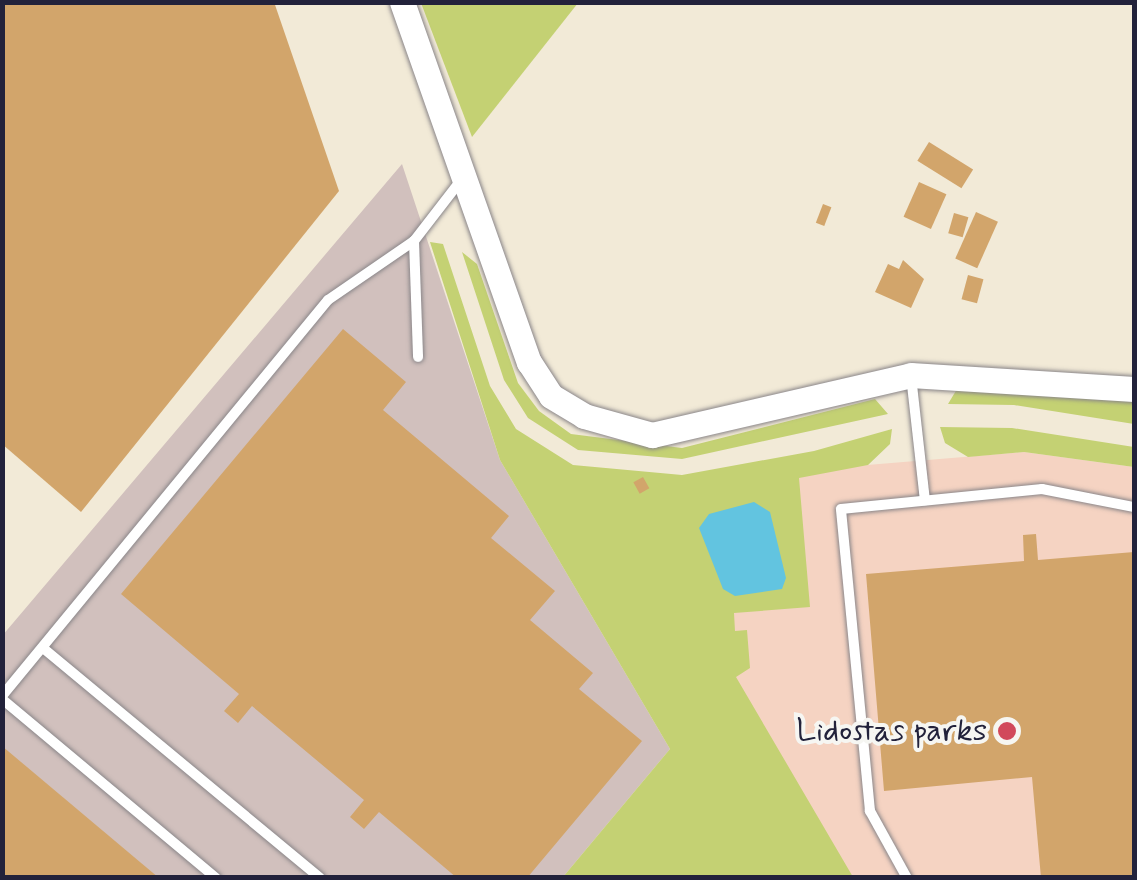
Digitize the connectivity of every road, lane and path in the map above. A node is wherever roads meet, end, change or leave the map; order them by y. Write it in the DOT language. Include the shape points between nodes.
graph roads {
  1 [pos="402,2"];
  2 [pos="466,175"];
  3 [pos="414,240"];
  4 [pos="418,357"];
  5 [pos="911,375"];
  6 [pos="1134,389"];
  7 [pos="924,500"];
  8 [pos="1134,507"];
  9 [pos="42,648"];
  10 [pos="2,698"];
  11 [pos="216,878"];
  12 [pos="320,878"];
  13 [pos="907,878"];
  1 -- 2 [label="street"];
  2 -- 3 [label="lane"];
  2 -- 5 [label="street" via="529,362 552,396 584,416 652,435"];
  3 -- 4 [label="lane"];
  3 -- 9 [label="lane" via="328,300"];
  5 -- 6 [label="street"];
  5 -- 7 [label="lane"];
  7 -- 8 [label="lane" via="1042,489"];
  7 -- 13 [label="lane" via="841,509 870,811"];
  9 -- 10 [label="lane"];
  9 -- 12 [label="lane"];
  10 -- 11 [label="lane"];
}
